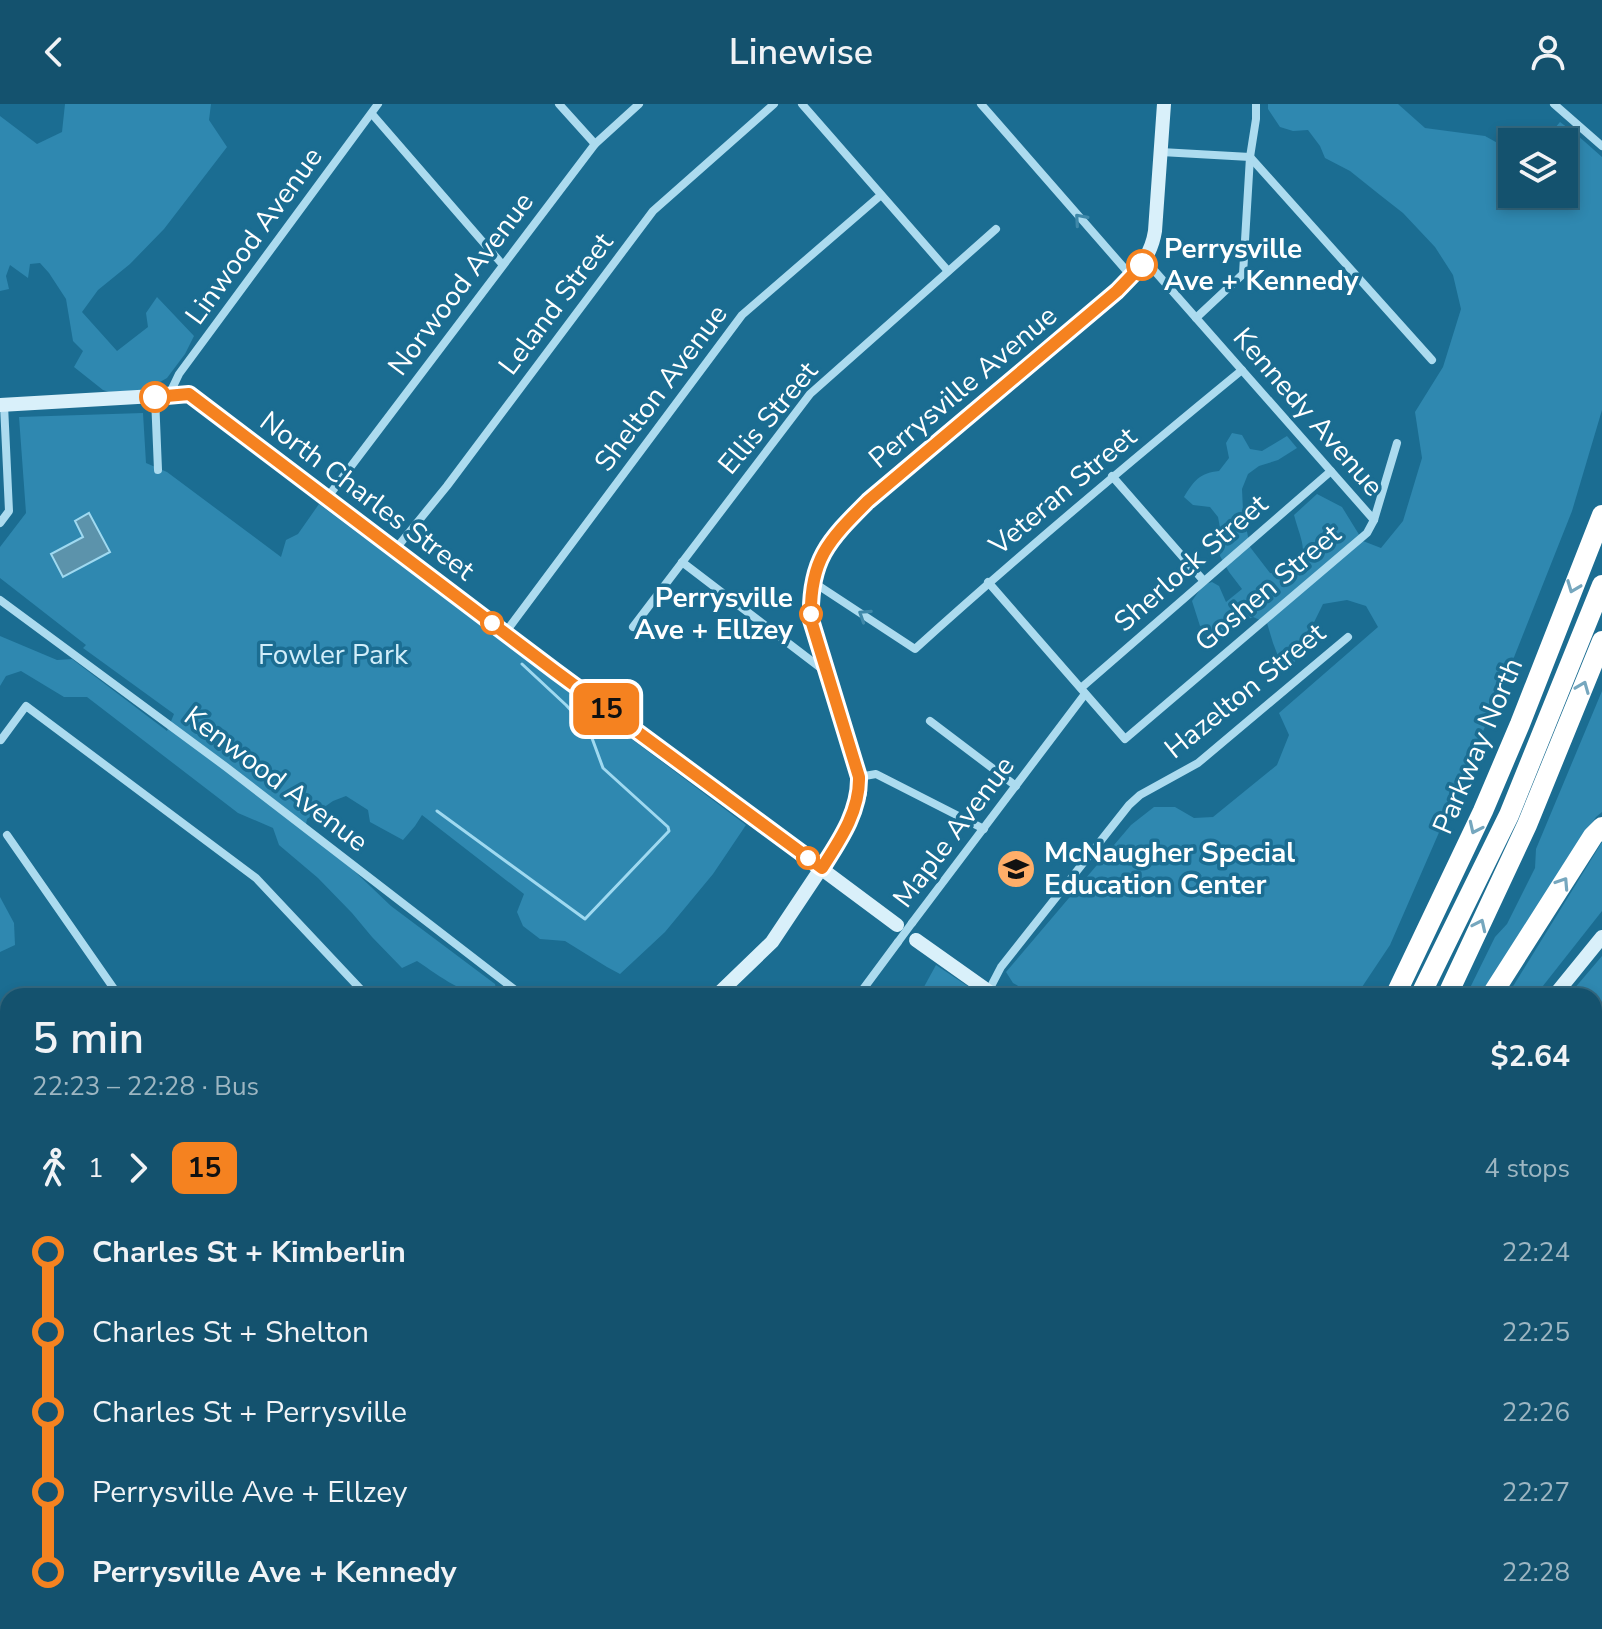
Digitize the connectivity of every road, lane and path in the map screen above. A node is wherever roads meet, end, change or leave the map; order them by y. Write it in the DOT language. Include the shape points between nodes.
graph roads {
  1 [pos="378,104"];
  2 [pos="559,104"];
  3 [pos="639,104"];
  4 [pos="774,104"];
  5 [pos="802,104"];
  6 [pos="981,104"];
  7 [pos="1164,104"];
  8 [pos="1256,104"];
  9 [pos="1554,104"];
  10 [pos="372,114"];
  11 [pos="595,144"];
  12 [pos="1602,146"];
  13 [pos="1161,152"];
  14 [pos="1250,157"];
  15 [pos="881,195"];
  16 [pos="996,229"];
  17 [pos="1145,260"];
  18 [pos="502,264"];
  19 [pos="948,271"];
  20 [pos="1132,277"];
  21 [pos="1196,318"];
  22 [pos="1432,360"];
  23 [pos="1242,370"];
  24 [pos="162,397"];
  25 [pos="2,405"];
  26 [pos="1397,443"];
  27 [pos="158,470"];
  28 [pos="1331,471"];
  29 [pos="1112,476"];
  30 [pos="327,498"];
  31 [pos="1602,515"];
  32 [pos="1374,520"];
  33 [pos="0,523"];
  34 [pos="394,551"];
  35 [pos="682,562"];
  36 [pos="1203,580"];
  37 [pos="813,581"];
  38 [pos="988,582"];
  39 [pos="1602,585"];
  40 [pos="0,600"];
  41 [pos="633,627"];
  42 [pos="505,633"];
  43 [pos="1348,637"];
  44 [pos="1602,641"];
  45 [pos="826,672"];
  46 [pos="1083,691"];
  47 [pos="930,721"];
  48 [pos="1,740"];
  49 [pos="859,777"];
  50 [pos="1016,786"];
  51 [pos="1602,827"];
  52 [pos="984,829"];
  53 [pos="7,835"];
  54 [pos="822,868"];
  55 [pos="897,925"];
  56 [pos="1602,937"];
  57 [pos="916,940"];
  58 [pos="113,988"];
  59 [pos="359,988"];
  60 [pos="513,988"];
  61 [pos="724,988"];
  62 [pos="864,988"];
  63 [pos="983,988"];
  64 [pos="993,988"];
  65 [pos="1399,988"];
  66 [pos="1424,988"];
  67 [pos="1451,988"];
  68 [pos="1496,988"];
  69 [pos="1561,988"];
  1 -- 10 [label="street, Linwood Avenue"];
  2 -- 11 [label="street"];
  3 -- 11 [label="street, Norwood Avenue"];
  4 -- 34 [label="street, Leland Street" via="653,211"];
  5 -- 15 [label="street"];
  20 -- 6 [label="street, one-way"];
  7 -- 13 [label="main road, Perrysville Avenue"];
  8 -- 14 [label="street"];
  9 -- 12 [label="street"];
  10 -- 18 [label="street"];
  10 -- 24 [label="street, Linwood Avenue"];
  11 -- 18 [label="street, Norwood Avenue"];
  13 -- 14 [label="street"];
  13 -- 17 [label="main road, Perrysville Avenue" via="1155,231"];
  14 -- 21 [label="street" via="1243,274"];
  14 -- 22 [label="street"];
  15 -- 19 [label="street"];
  15 -- 42 [label="street, Shelton Avenue" via="742,315"];
  16 -- 19 [label="street, Ellis Street"];
  17 -- 20 [label="main road, Perrysville Avenue"];
  17 -- 21 [label="street, Kennedy Avenue"];
  18 -- 30 [label="street, Norwood Avenue"];
  19 -- 35 [label="street, Ellis Street" via="810,394"];
  20 -- 37 [label="main road, Perrysville Avenue" via="868,501 832,538"];
  21 -- 23 [label="street, Kennedy Avenue"];
  23 -- 28 [label="street, Kennedy Avenue"];
  23 -- 29 [label="street, Veteran Street"];
  24 -- 25 [label="main road, North Charles Street"];
  24 -- 27 [label="street"];
  24 -- 30 [label="main road, North Charles Street" via="189,394"];
  25 -- 33 [label="street" via="9,511"];
  26 -- 32 [label="street, Goshen Street"];
  28 -- 32 [label="street, Kennedy Avenue"];
  28 -- 36 [label="street, Sherlock Street"];
  29 -- 36 [label="street"];
  29 -- 38 [label="street, Veteran Street"];
  30 -- 34 [label="main road, North Charles Street"];
  31 -- 65 [label="highway, Parkway North, one-way" via="1483,811"];
  32 -- 46 [label="street, Goshen Street" via="1367,533 1125,739"];
  34 -- 42 [label="main road, North Charles Street"];
  35 -- 41 [label="street, Ellis Street"];
  35 -- 45 [label="street"];
  36 -- 46 [label="street, Sherlock Street"];
  38 -- 37 [label="street, Veteran Street, one-way" via="915,649"];
  37 -- 45 [label="main road, Perrysville Avenue" via="811,620"];
  38 -- 46 [label="street"];
  39 -- 66 [label="highway" via="1509,815"];
  40 -- 60 [label="street, Kenwood Avenue"];
  42 -- 54 [label="main road, North Charles Street"];
  43 -- 64 [label="street, Hazelton Street" via="1198,763 1129,805 1001,967"];
  67 -- 44 [label="highway, one-way" via="1527,825"];
  45 -- 49 [label="main road, Perrysville Avenue"];
  46 -- 50 [label="street, Maple Avenue"];
  47 -- 50 [label="street"];
  48 -- 59 [label="street" via="26,706 256,878"];
  49 -- 52 [label="street" via="876,774"];
  49 -- 54 [label="main road, Perrysville Avenue" via="852,817"];
  50 -- 52 [label="street, Maple Avenue"];
  68 -- 51 [label="highway, one-way"];
  52 -- 62 [label="street, Maple Avenue, bridge"];
  53 -- 58 [label="street"];
  54 -- 55 [label="main road, North Charles Street"];
  54 -- 61 [label="main road, Perrysville Avenue" via="772,942"];
  56 -- 69 [label="main road"];
  57 -- 63 [label="main road"];
}
